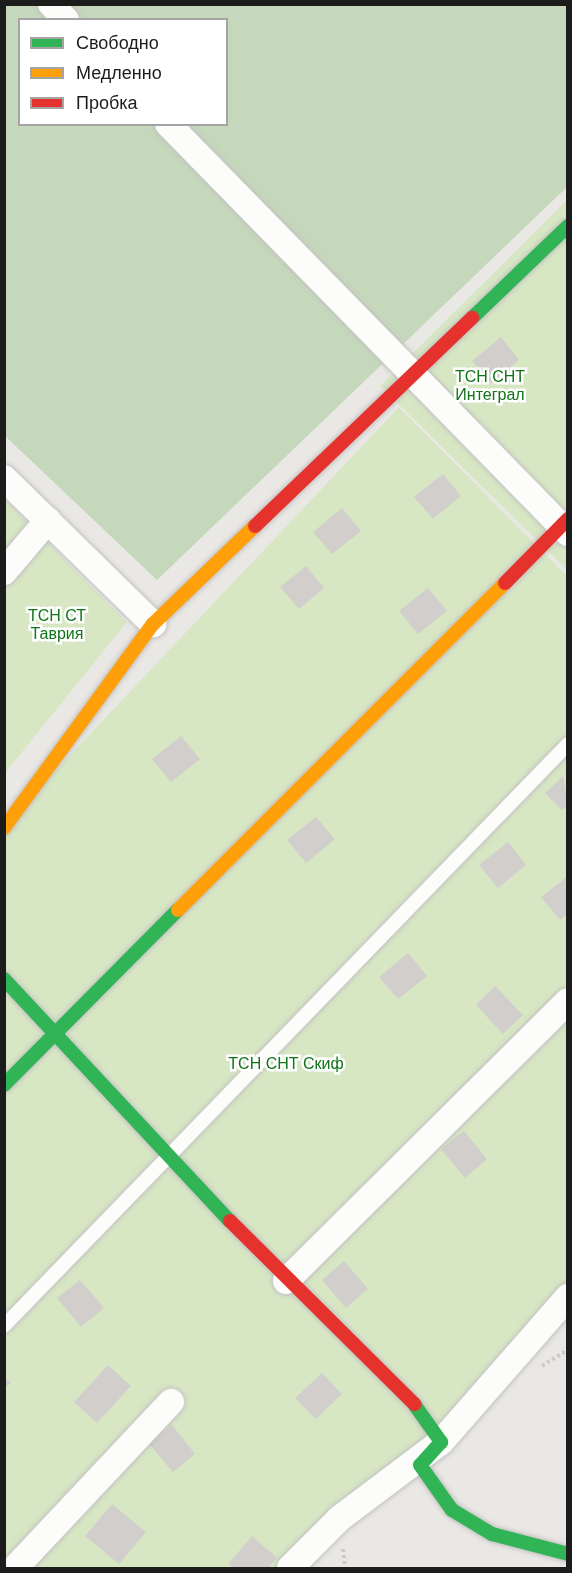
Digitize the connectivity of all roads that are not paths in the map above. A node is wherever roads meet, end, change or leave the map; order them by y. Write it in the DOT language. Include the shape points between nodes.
graph roads {
  1 [pos="51,4"];
  2 [pos="64,18"];
  3 [pos="170,126"];
  4 [pos="567,226"];
  5 [pos="414,377"];
  6 [pos="4,478"];
  7 [pos="48,520"];
  8 [pos="566,525"];
  9 [pos="4,572"];
  10 [pos="153,624"];
  11 [pos="567,744"];
  12 [pos="4,828"];
  13 [pos="4,979"];
  14 [pos="567,1001"];
  15 [pos="57,1030"];
  16 [pos="4,1085"];
  17 [pos="167,1159"];
  18 [pos="286,1281"];
  19 [pos="567,1297"];
  20 [pos="4,1326"];
  21 [pos="171,1402"];
  22 [pos="441,1442"];
  23 [pos="567,1554"];
  24 [pos="15,1569"];
  25 [pos="290,1569"];
  1 -- 2 [label="street"];
  3 -- 5 [label="street"];
  4 -- 5 [label="street"];
  5 -- 8 [label="street"];
  5 -- 10 [label="street"];
  6 -- 7 [label="street"];
  7 -- 9 [label="street"];
  7 -- 10 [label="street"];
  8 -- 15 [label="street"];
  10 -- 12 [label="street"];
  11 -- 17 [label="lane"];
  13 -- 15 [label="street"];
  14 -- 18 [label="street"];
  15 -- 16 [label="street"];
  15 -- 17 [label="street"];
  17 -- 18 [label="street"];
  17 -- 20 [label="lane"];
  18 -- 22 [label="street" via="429,1418"];
  19 -- 22 [label="street"];
  21 -- 24 [label="street"];
  22 -- 23 [label="street" via="420,1465 452,1510 492,1534"];
  22 -- 25 [label="street" via="340,1518"];
}
